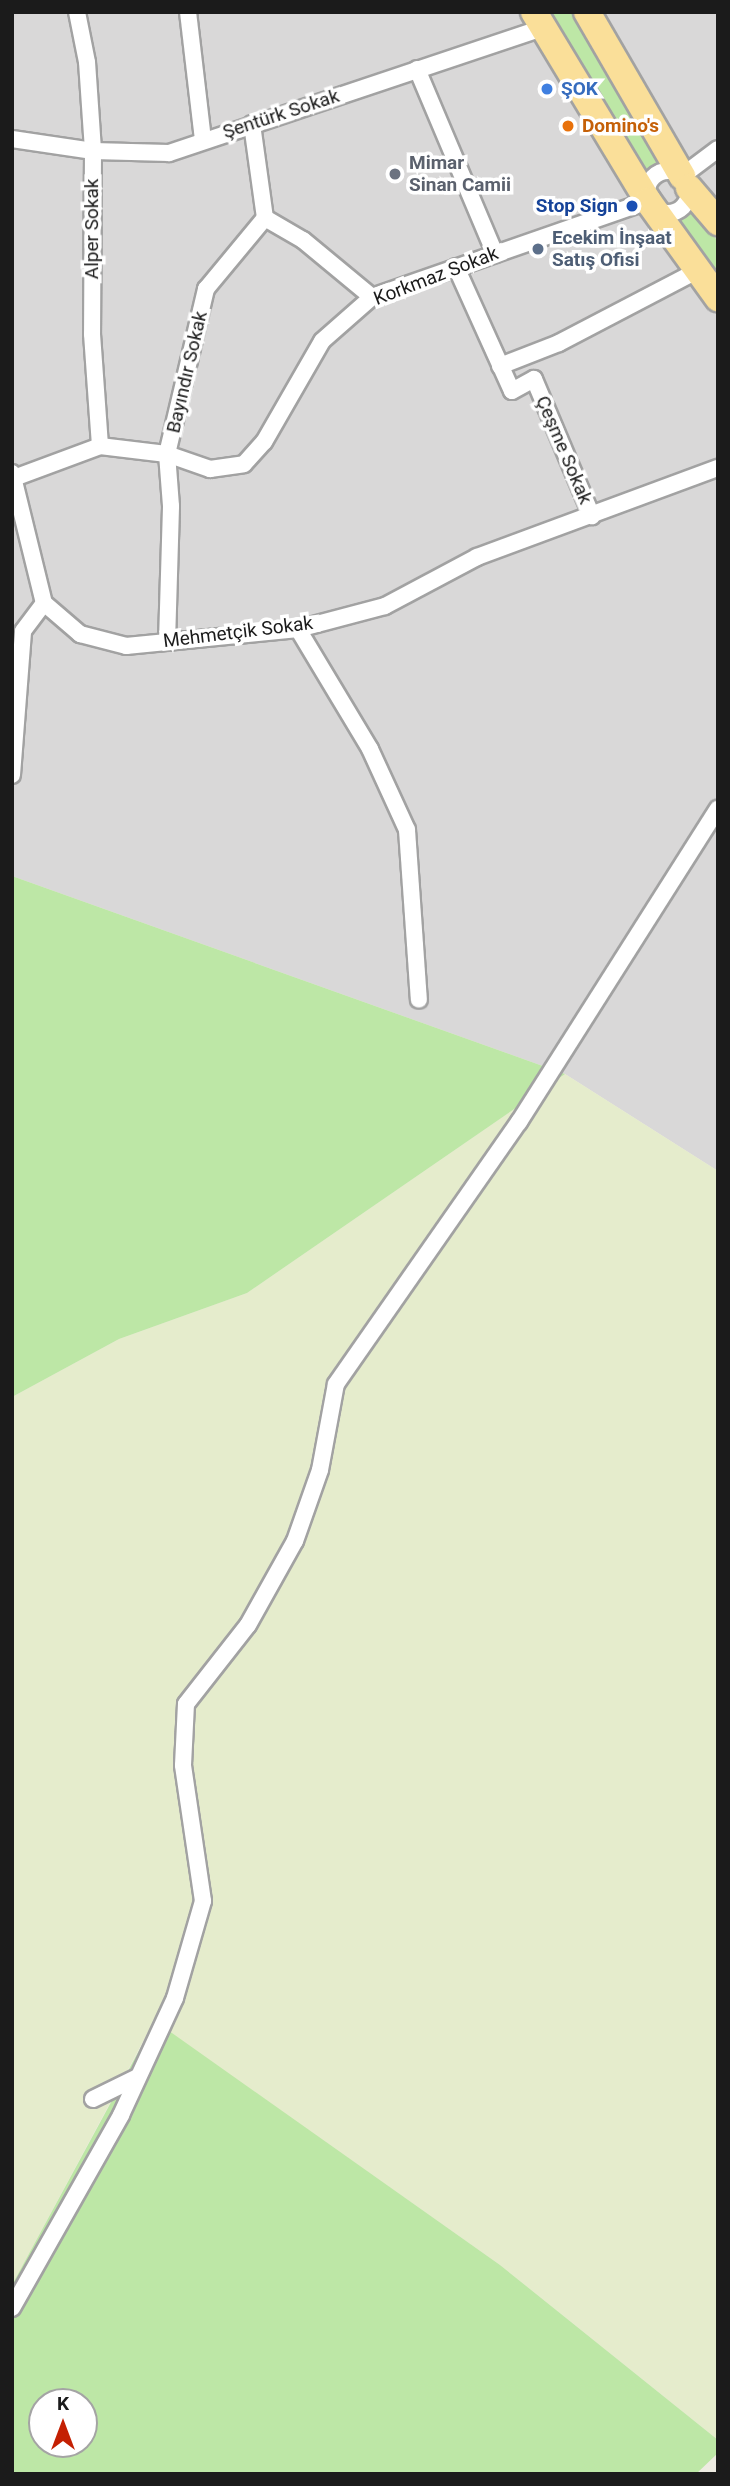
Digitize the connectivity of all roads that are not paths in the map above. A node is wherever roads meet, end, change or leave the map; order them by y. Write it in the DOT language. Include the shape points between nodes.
graph roads {
  1 [pos="77,12"];
  2 [pos="188,12"];
  3 [pos="587,12"];
  4 [pos="538,20"];
  5 [pos="417,69"];
  6 [pos="252,124"];
  7 [pos="12,139"];
  8 [pos="203,140"];
  9 [pos="718,149"];
  10 [pos="93,151"];
  11 [pos="685,182"];
  12 [pos="648,201"];
  13 [pos="265,218"];
  14 [pos="718,222"];
  15 [pos="495,254"];
  16 [pos="456,267"];
  17 [pos="697,271"];
  18 [pos="372,297"];
  19 [pos="718,298"];
  20 [pos="500,366"];
  21 [pos="100,446"];
  22 [pos="167,454"];
  23 [pos="718,468"];
  24 [pos="13,475"];
  25 [pos="592,516"];
  26 [pos="44,603"];
  27 [pos="298,629"];
  28 [pos="167,642"];
  29 [pos="12,775"];
  30 [pos="718,809"];
  31 [pos="712,832"];
  32 [pos="419,1000"];
  33 [pos="138,2077"];
  34 [pos="93,2099"];
  35 [pos="12,2308"];
  1 -- 10 [label="street, Alper Sokak" via="87,62"];
  2 -- 8 [label="street"];
  3 -- 11 [label="main road"];
  4 -- 5 [label="street, Şentürk Sokak"];
  4 -- 12 [label="main road"];
  5 -- 6 [label="street, Şentürk Sokak"];
  5 -- 15 [label="street"];
  6 -- 8 [label="street, Şentürk Sokak"];
  6 -- 13 [label="street"];
  7 -- 10 [label="street, Şentürk Sokak"];
  8 -- 10 [label="street, Şentürk Sokak" via="169,153"];
  9 -- 11 [label="street"];
  10 -- 21 [label="street, Alper Sokak" via="92,334"];
  11 -- 12 [label="street" via="669,171 656,174 648,185"];
  11 -- 12 [label="street" via="687,201 677,211 664,212"];
  11 -- 14 [label="main road"];
  12 -- 15 [label="street, Korkmaz Sokak"];
  12 -- 17 [label="main road"];
  13 -- 18 [label="street" via="303,240"];
  13 -- 22 [label="street, Bayındır Sokak" via="206,289"];
  15 -- 16 [label="street, Korkmaz Sokak"];
  16 -- 18 [label="street, Korkmaz Sokak"];
  16 -- 20 [label="street, Çeşme Sokak"];
  17 -- 19 [label="main road"];
  17 -- 20 [label="street" via="559,343"];
  18 -- 22 [label="street, Korkmaz Sokak" via="321,341 264,442 244,464 210,468"];
  20 -- 25 [label="street, Çeşme Sokak" via="512,391 534,379"];
  21 -- 22 [label="street, Korkmaz Sokak"];
  21 -- 24 [label="street, Korkmaz Sokak"];
  22 -- 28 [label="street, Bayındır Sokak" via="171,506"];
  23 -- 25 [label="street, Mehmetçik Sokak"];
  24 -- 26 [label="street"];
  25 -- 27 [label="street, Mehmetçik Sokak" via="477,557 385,606"];
  26 -- 28 [label="street, Mehmetçik Sokak" via="80,634 126,646"];
  26 -- 29 [label="street" via="23,631"];
  27 -- 28 [label="street, Mehmetçik Sokak"];
  27 -- 32 [label="street" via="370,749 407,830"];
  30 -- 31 [label="street"];
  31 -- 33 [label="street" via="337,1384 320,1470 295,1541 248,1625 187,1704 183,1765 203,1901 175,1998"];
  33 -- 34 [label="street"];
  33 -- 35 [label="street"];
}
